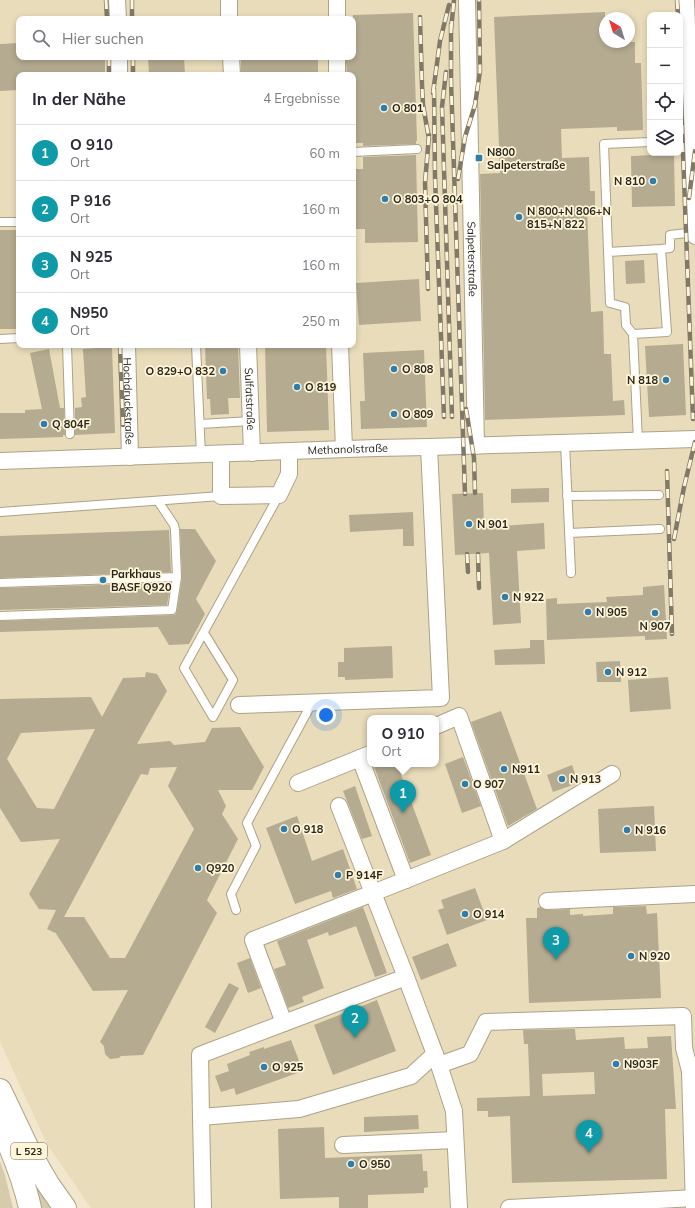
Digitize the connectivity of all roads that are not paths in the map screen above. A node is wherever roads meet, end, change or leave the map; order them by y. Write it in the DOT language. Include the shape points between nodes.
graph roads {
  1 [pos="117,0"];
  2 [pos="229,0"];
  3 [pos="337,0"];
  4 [pos="467,0"];
  5 [pos="686,0"];
  6 [pos="118,16"];
  7 [pos="229,16"];
  8 [pos="337,16"];
  9 [pos="119,60"];
  10 [pos="231,60"];
  11 [pos="337,60"];
  12 [pos="119,72"];
  13 [pos="232,72"];
  14 [pos="337,72"];
  15 [pos="693,104"];
  16 [pos="647,142"];
  17 [pos="417,149"];
  18 [pos="356,152"];
  19 [pos="0,222"];
  20 [pos="16,222"];
  21 [pos="695,232"];
  22 [pos="695,236"];
  23 [pos="661,249"];
  24 [pos="608,252"];
  25 [pos="633,334"];
  26 [pos="0,338"];
  27 [pos="16,338"];
  28 [pos="67,348"];
  29 [pos="127,348"];
  30 [pos="196,348"];
  31 [pos="248,348"];
  32 [pos="340,348"];
  33 [pos="251,421"];
  34 [pos="200,424"];
  35 [pos="70,434"];
  36 [pos="695,439"];
  37 [pos="638,441"];
  38 [pos="565,443"];
  39 [pos="476,446"];
  40 [pos="429,447"];
  41 [pos="344,449"];
  42 [pos="288,452"];
  43 [pos="252,453"];
  44 [pos="221,454"];
  45 [pos="201,455"];
  46 [pos="130,457"];
  47 [pos="0,461"];
  48 [pos="279,495"];
  49 [pos="659,495"];
  50 [pos="221,496"];
  51 [pos="567,496"];
  52 [pos="158,500"];
  53 [pos="0,512"];
  54 [pos="660,529"];
  55 [pos="569,533"];
  56 [pos="571,573"];
  57 [pos="177,577"];
  58 [pos="0,583"];
  59 [pos="0,616"];
  60 [pos="204,633"];
  61 [pos="312,703"];
  62 [pos="239,704"];
  63 [pos="439,725"];
  64 [pos="365,756"];
  65 [pos="369,767"];
  66 [pos="612,774"];
  67 [pos="298,783"];
  68 [pos="339,806"];
  69 [pos="503,840"];
  70 [pos="406,880"];
  71 [pos="373,893"];
  72 [pos="695,894"];
  73 [pos="547,901"];
  74 [pos="236,910"];
  75 [pos="406,977"];
  76 [pos="284,1023"];
  77 [pos="437,1060"];
  78 [pos="693,1066"];
  79 [pos="0,1090"];
  80 [pos="201,1117"];
  81 [pos="0,1123"];
  82 [pos="455,1140"];
  83 [pos="343,1145"];
  84 [pos="694,1201"];
  85 [pos="30,1208"];
  86 [pos="65,1208"];
  87 [pos="203,1208"];
  88 [pos="459,1208"];
  89 [pos="510,1208"];
  1 -- 6 [label="street"];
  2 -- 7 [label="street"];
  3 -- 8 [label="street"];
  4 -- 39 [label="street, Salpeterstraße"];
  5 -- 15 [label="street"];
  9 -- 12 [label="street"];
  10 -- 13 [label="street"];
  11 -- 14 [label="street"];
  15 -- 21 [label="street" via="687,140"];
  16 -- 24 [label="lane" via="604,144"];
  17 -- 18 [label="lane"];
  19 -- 20 [label="lane"];
  21 -- 22 [label="street"];
  21 -- 23 [label="lane" via="670,235 670,248"];
  23 -- 24 [label="lane"];
  23 -- 25 [label="lane" via="667,332"];
  24 -- 25 [label="lane" via="610,303 625,307 626,325"];
  25 -- 37 [label="lane"];
  26 -- 27 [label="lane"];
  28 -- 35 [label="lane"];
  29 -- 46 [label="street, Hochdruckstraße"];
  30 -- 34 [label="lane"];
  31 -- 33 [label="street, Sulfatstraße"];
  32 -- 41 [label="street"];
  33 -- 34 [label="lane"];
  33 -- 43 [label="street, Sulfatstraße"];
  34 -- 45 [label="lane"];
  36 -- 37 [label="street, Methanolstraße"];
  37 -- 38 [label="street, Methanolstraße"];
  38 -- 39 [label="street, Methanolstraße"];
  38 -- 51 [label="lane"];
  39 -- 40 [label="street, Methanolstraße"];
  40 -- 41 [label="street, Methanolstraße"];
  40 -- 61 [label="street" via="441,698"];
  41 -- 42 [label="street, Methanolstraße"];
  42 -- 43 [label="street, Methanolstraße"];
  42 -- 48 [label="street" via="289,474"];
  43 -- 44 [label="street, Methanolstraße"];
  44 -- 45 [label="street, Methanolstraße"];
  44 -- 50 [label="street"];
  45 -- 46 [label="street, Methanolstraße"];
  46 -- 47 [label="street, Methanolstraße"];
  48 -- 50 [label="street"];
  48 -- 60 [label="lane"];
  49 -- 51 [label="lane"];
  50 -- 52 [label="lane"];
  51 -- 55 [label="lane"];
  52 -- 53 [label="lane"];
  52 -- 57 [label="lane" via="174,525"];
  54 -- 55 [label="lane"];
  55 -- 56 [label="lane"];
  57 -- 58 [label="lane"];
  57 -- 59 [label="lane" via="172,610"];
  60 -- 60 [label="lane" via="184,668 213,717 233,680"];
  61 -- 62 [label="street"];
  61 -- 74 [label="lane" via="247,823 256,846 231,894"];
  63 -- 69 [label="street" via="459,716"];
  64 -- 67 [label="street"];
  65 -- 70 [label="street"];
  66 -- 69 [label="street"];
  68 -- 71 [label="street"];
  69 -- 70 [label="street"];
  70 -- 71 [label="street"];
  71 -- 75 [label="street"];
  71 -- 76 [label="street" via="253,940"];
  72 -- 73 [label="street"];
  75 -- 76 [label="street"];
  75 -- 77 [label="street"];
  76 -- 80 [label="street" via="200,1055"];
  77 -- 78 [label="street" via="470,1054 486,1022 683,1016 684,1048"];
  77 -- 80 [label="street" via="411,1076 299,1109"];
  77 -- 82 [label="street" via="454,1112"];
  78 -- 84 [label="street"];
  79 -- 86 [label="main road, L 523" via="29,1151"];
  80 -- 87 [label="street"];
  81 -- 85 [label="main road, L 523" via="21,1174"];
  82 -- 83 [label="street"];
  82 -- 88 [label="street"];
  84 -- 89 [label="street"];
}
